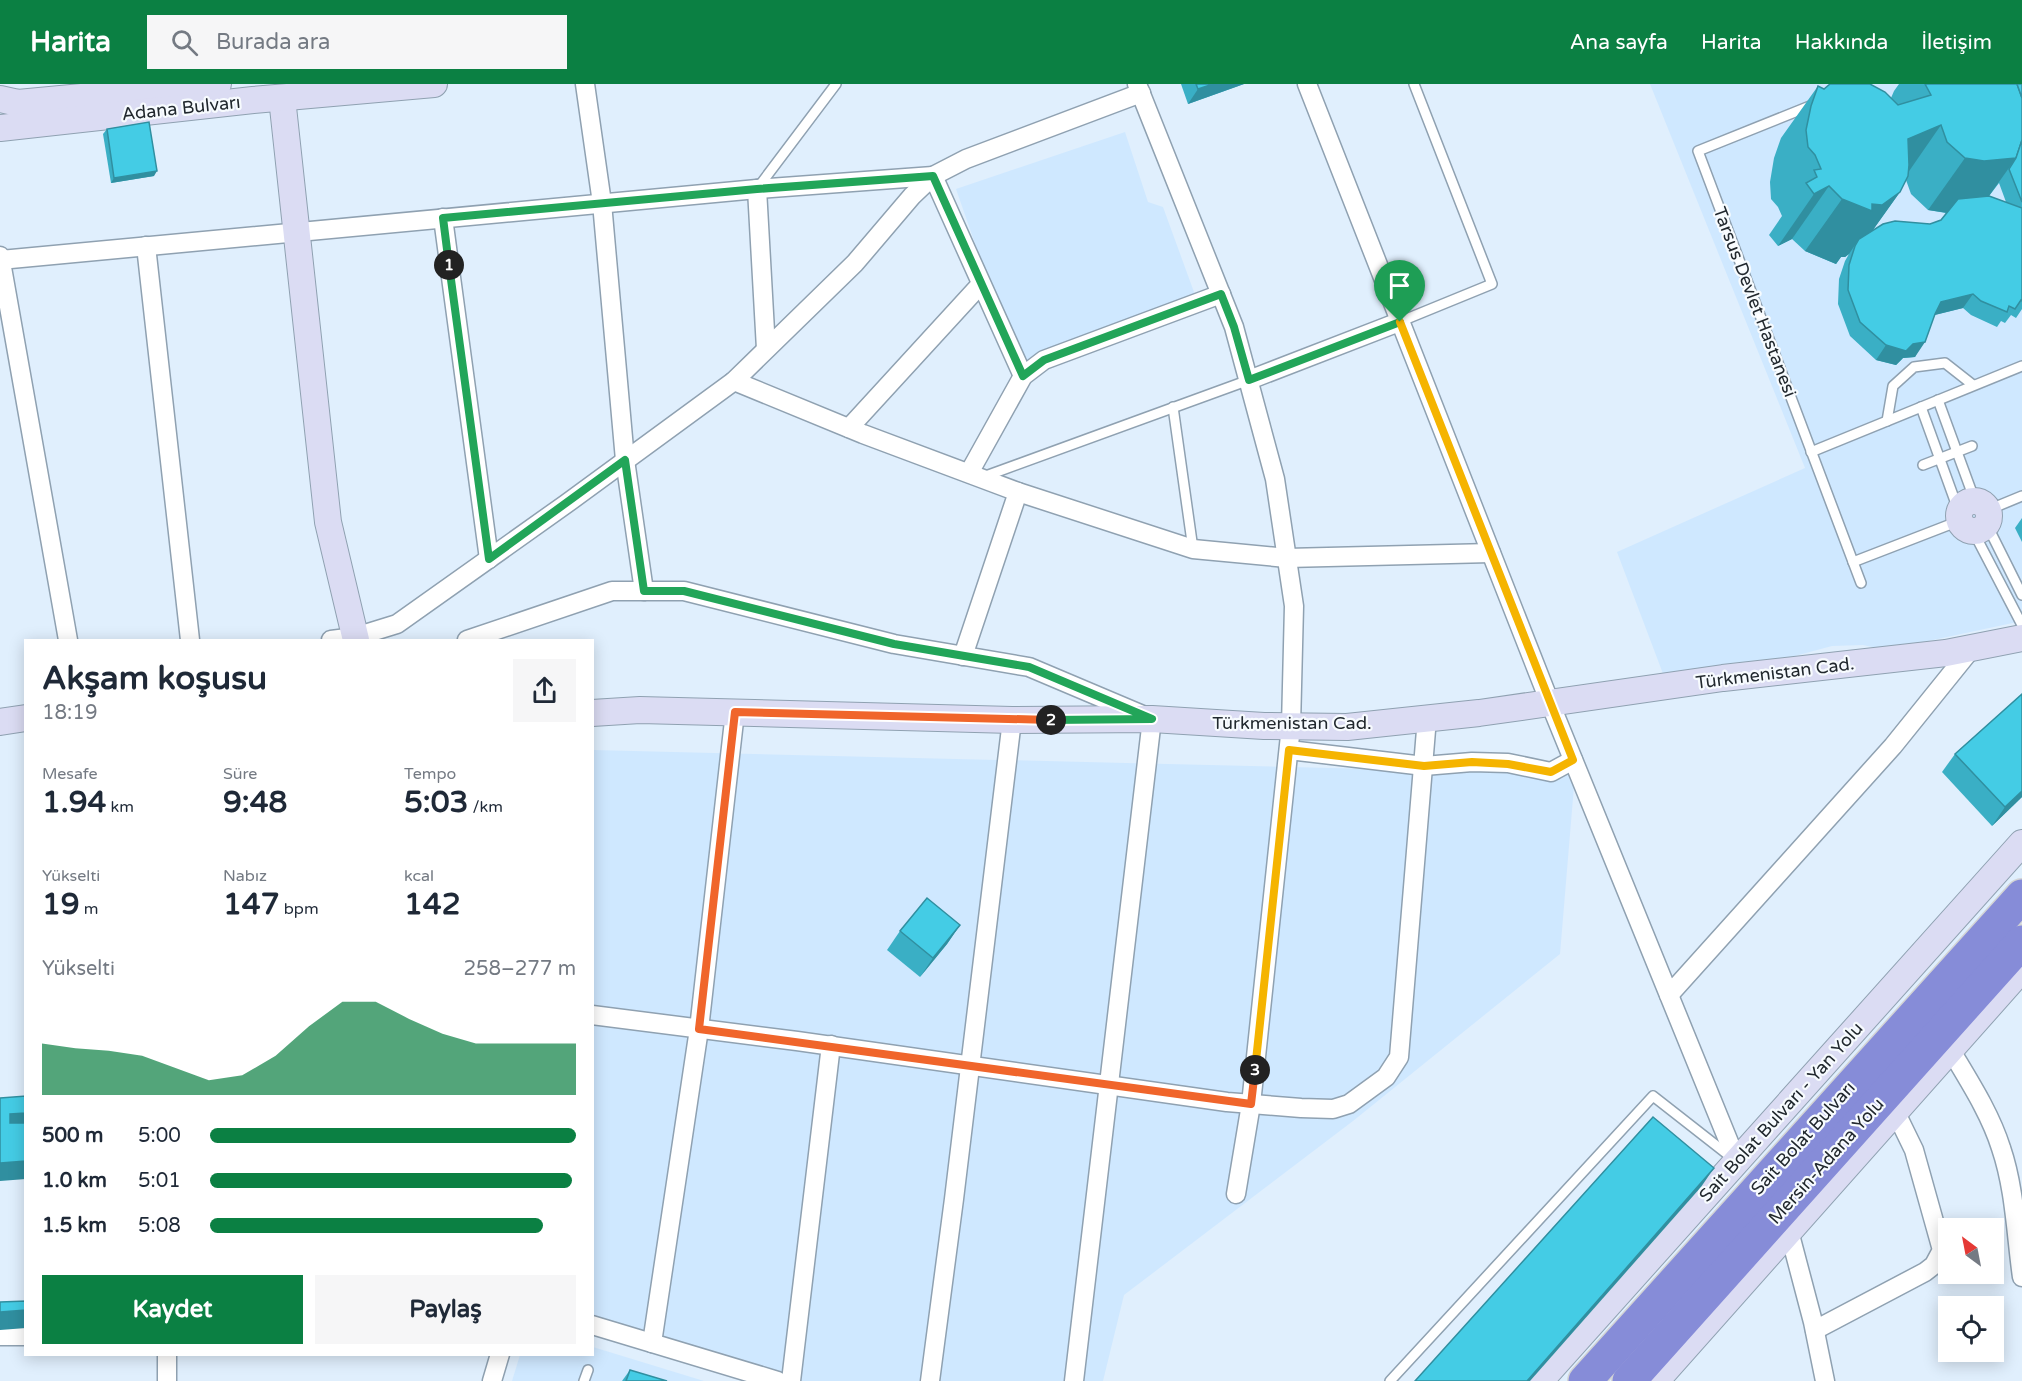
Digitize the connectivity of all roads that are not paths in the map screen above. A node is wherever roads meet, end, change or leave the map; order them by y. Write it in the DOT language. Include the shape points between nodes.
graph roads {
  1 [pos="218,84"];
  2 [pos="434,84"];
  3 [pos="585,84"];
  4 [pos="836,84"];
  5 [pos="1307,84"];
  6 [pos="1413,84"];
  7 [pos="1139,89"];
  8 [pos="282,98"];
  9 [pos="0,99"];
  10 [pos="1825,101"];
  11 [pos="0,128"];
  12 [pos="933,176"];
  13 [pos="757,189"];
  14 [pos="602,203"];
  15 [pos="443,218"];
  16 [pos="296,231"];
  17 [pos="146,246"];
  18 [pos="0,259"];
  19 [pos="981,284"];
  20 [pos="1221,294"];
  21 [pos="1400,322"];
  22 [pos="766,349"];
  23 [pos="2022,366"];
  24 [pos="1023,376"];
  25 [pos="1249,380"];
  26 [pos="734,381"];
  27 [pos="1972,385"];
  28 [pos="1938,400"];
  29 [pos="1173,407"];
  30 [pos="1921,407"];
  31 [pos="1887,421"];
  32 [pos="849,428"];
  33 [pos="1972,446"];
  34 [pos="1811,452"];
  35 [pos="1958,452"];
  36 [pos="1940,458"];
  37 [pos="625,460"];
  38 [pos="1923,465"];
  39 [pos="975,476"];
  40 [pos="1018,492"];
  41 [pos="2022,496"];
  42 [pos="1973,517"];
  43 [pos="1193,549"];
  44 [pos="1491,553"];
  45 [pos="1287,558"];
  46 [pos="489,559"];
  47 [pos="1853,562"];
  48 [pos="1861,583"];
  49 [pos="644,591"];
  50 [pos="2022,595"];
  51 [pos="2022,625"];
  52 [pos="2022,638"];
  53 [pos="68,639"];
  54 [pos="190,639"];
  55 [pos="348,639"];
  56 [pos="470,639"];
  57 [pos="1972,648"];
  58 [pos="963,656"];
  59 [pos="1550,703"];
  60 [pos="735,712"];
  61 [pos="594,713"];
  62 [pos="24,718"];
  63 [pos="1427,718"];
  64 [pos="1152,719"];
  65 [pos="1012,720"];
  66 [pos="0,722"];
  67 [pos="1290,738"];
  68 [pos="1573,760"];
  69 [pos="1424,766"];
  70 [pos="2022,843"];
  71 [pos="2022,896"];
  72 [pos="2022,942"];
  73 [pos="2022,969"];
  74 [pos="1669,995"];
  75 [pos="594,1015"];
  76 [pos="699,1029"];
  77 [pos="831,1046"];
  78 [pos="1950,1049"];
  79 [pos="971,1065"];
  80 [pos="1110,1085"];
  81 [pos="1251,1104"];
  82 [pos="1894,1111"];
  83 [pos="1737,1162"];
  84 [pos="2022,1166"];
  85 [pos="2008,1180"];
  86 [pos="1236,1194"];
  87 [pos="1789,1231"];
  88 [pos="2020,1239"];
  89 [pos="2022,1278"];
  90 [pos="594,1326"];
  91 [pos="1815,1330"];
  92 [pos="0,1336"];
  93 [pos="24,1336"];
  94 [pos="652,1343"];
  95 [pos="167,1356"];
  96 [pos="499,1356"];
  97 [pos="588,1370"];
  98 [pos="754,1378"];
  99 [pos="167,1381"];
  100 [pos="492,1381"];
  101 [pos="584,1381"];
  102 [pos="778,1381"];
  103 [pos="791,1381"];
  104 [pos="930,1381"];
  105 [pos="1074,1381"];
  106 [pos="1390,1381"];
  107 [pos="1540,1381"];
  108 [pos="1585,1381"];
  109 [pos="1629,1381"];
  110 [pos="1656,1381"];
  111 [pos="1825,1381"];
  1 -- 9 [label="street, Adana Bulvarı" via="18,103"];
  2 -- 8 [label="street, Adana Bulvarı"];
  3 -- 14 [label="street"];
  4 -- 13 [label="lane"];
  5 -- 21 [label="street"];
  6 -- 21 [label="lane" via="1492,284"];
  7 -- 12 [label="street"];
  7 -- 20 [label="street"];
  8 -- 11 [label="street, Adana Bulvarı"];
  8 -- 16 [label="street"];
  10 -- 34 [label="lane, Tarsus Devlet Hastanesi" via="1698,151"];
  12 -- 13 [label="street"];
  12 -- 19 [label="street"];
  12 -- 22 [label="street" via="855,263"];
  13 -- 14 [label="street"];
  13 -- 22 [label="street"];
  14 -- 15 [label="street"];
  14 -- 37 [label="street"];
  15 -- 16 [label="street"];
  15 -- 46 [label="street"];
  16 -- 17 [label="street"];
  16 -- 55 [label="street" via="327,522"];
  17 -- 18 [label="street"];
  17 -- 54 [label="street"];
  18 -- 53 [label="street"];
  19 -- 24 [label="street"];
  19 -- 32 [label="street"];
  20 -- 24 [label="street" via="1044,360"];
  20 -- 25 [label="street"];
  21 -- 25 [label="street"];
  21 -- 44 [label="street"];
  22 -- 26 [label="street"];
  23 -- 27 [label="lane"];
  24 -- 39 [label="street"];
  25 -- 29 [label="lane"];
  25 -- 45 [label="street" via="1275,479"];
  26 -- 32 [label="street"];
  26 -- 37 [label="street"];
  27 -- 28 [label="lane"];
  27 -- 31 [label="lane" via="1945,363 1914,367 1893,386"];
  28 -- 30 [label="lane"];
  28 -- 35 [label="lane"];
  29 -- 39 [label="lane"];
  29 -- 43 [label="lane"];
  30 -- 31 [label="lane"];
  30 -- 36 [label="lane"];
  31 -- 34 [label="lane"];
  32 -- 39 [label="street"];
  33 -- 35 [label="lane"];
  34 -- 47 [label="lane, Tarsus Devlet Hastanesi"];
  35 -- 36 [label="lane"];
  35 -- 42 [label="lane"];
  36 -- 38 [label="lane"];
  36 -- 42 [label="lane"];
  37 -- 46 [label="street"];
  37 -- 49 [label="street"];
  39 -- 40 [label="street"];
  40 -- 43 [label="street"];
  40 -- 58 [label="street"];
  41 -- 42 [label="lane"];
  42 -- 47 [label="lane"];
  42 -- 50 [label="lane"];
  42 -- 51 [label="lane"];
  43 -- 45 [label="street"];
  44 -- 45 [label="street"];
  44 -- 59 [label="street"];
  45 -- 67 [label="street" via="1294,606"];
  46 -- 55 [label="street" via="397,624"];
  47 -- 48 [label="lane, Tarsus Devlet Hastanesi"];
  49 -- 56 [label="street" via="612,591"];
  49 -- 58 [label="street" via="684,591 894,644"];
  52 -- 57 [label="street, Türkmenistan Cad."];
  57 -- 59 [label="street, Türkmenistan Cad."];
  57 -- 74 [label="street" via="1893,746"];
  58 -- 64 [label="street" via="1029,667"];
  59 -- 63 [label="street, Türkmenistan Cad."];
  59 -- 68 [label="street"];
  60 -- 61 [label="street, Türkmenistan Cad."];
  60 -- 65 [label="street, Türkmenistan Cad."];
  60 -- 76 [label="street"];
  62 -- 66 [label="street"];
  63 -- 67 [label="street, Türkmenistan Cad."];
  63 -- 69 [label="street"];
  64 -- 65 [label="street, Türkmenistan Cad."];
  64 -- 67 [label="street, Türkmenistan Cad."];
  64 -- 80 [label="street"];
  65 -- 79 [label="street"];
  67 -- 69 [label="street"];
  67 -- 81 [label="street"];
  68 -- 69 [label="street" via="1551,772 1498,763"];
  68 -- 74 [label="street"];
  69 -- 81 [label="street" via="1399,1057 1386,1077 1349,1104 1334,1109"];
  70 -- 83 [label="street, Sait Bolat Bulvarı - Yan Yolu"];
  71 -- 108 [label="highway, Sait Bolat Bulvarı"];
  72 -- 109 [label="highway, Mersin-Adana Yolu"];
  73 -- 78 [label="street"];
  74 -- 83 [label="street"];
  75 -- 76 [label="street"];
  76 -- 77 [label="street"];
  76 -- 94 [label="street"];
  77 -- 79 [label="street"];
  77 -- 103 [label="street"];
  78 -- 82 [label="street"];
  78 -- 85 [label="street" via="2002,1149"];
  79 -- 80 [label="street"];
  79 -- 104 [label="street"];
  80 -- 81 [label="street"];
  80 -- 105 [label="street"];
  81 -- 86 [label="street"];
  82 -- 87 [label="street"];
  82 -- 91 [label="street" via="1914,1150 1942,1250 1925,1272"];
  83 -- 106 [label="lane" via="1653,1096"];
  83 -- 107 [label="street, Sait Bolat Bulvarı - Yan Yolu"];
  84 -- 85 [label="street"];
  85 -- 88 [label="street"];
  87 -- 91 [label="street"];
  87 -- 110 [label="street"];
  88 -- 89 [label="street"];
  90 -- 94 [label="street"];
  91 -- 111 [label="street"];
  92 -- 93 [label="street"];
  94 -- 98 [label="street"];
  95 -- 99 [label="street"];
  96 -- 100 [label="street"];
  97 -- 101 [label="lane"];
  98 -- 102 [label="street"];
}
